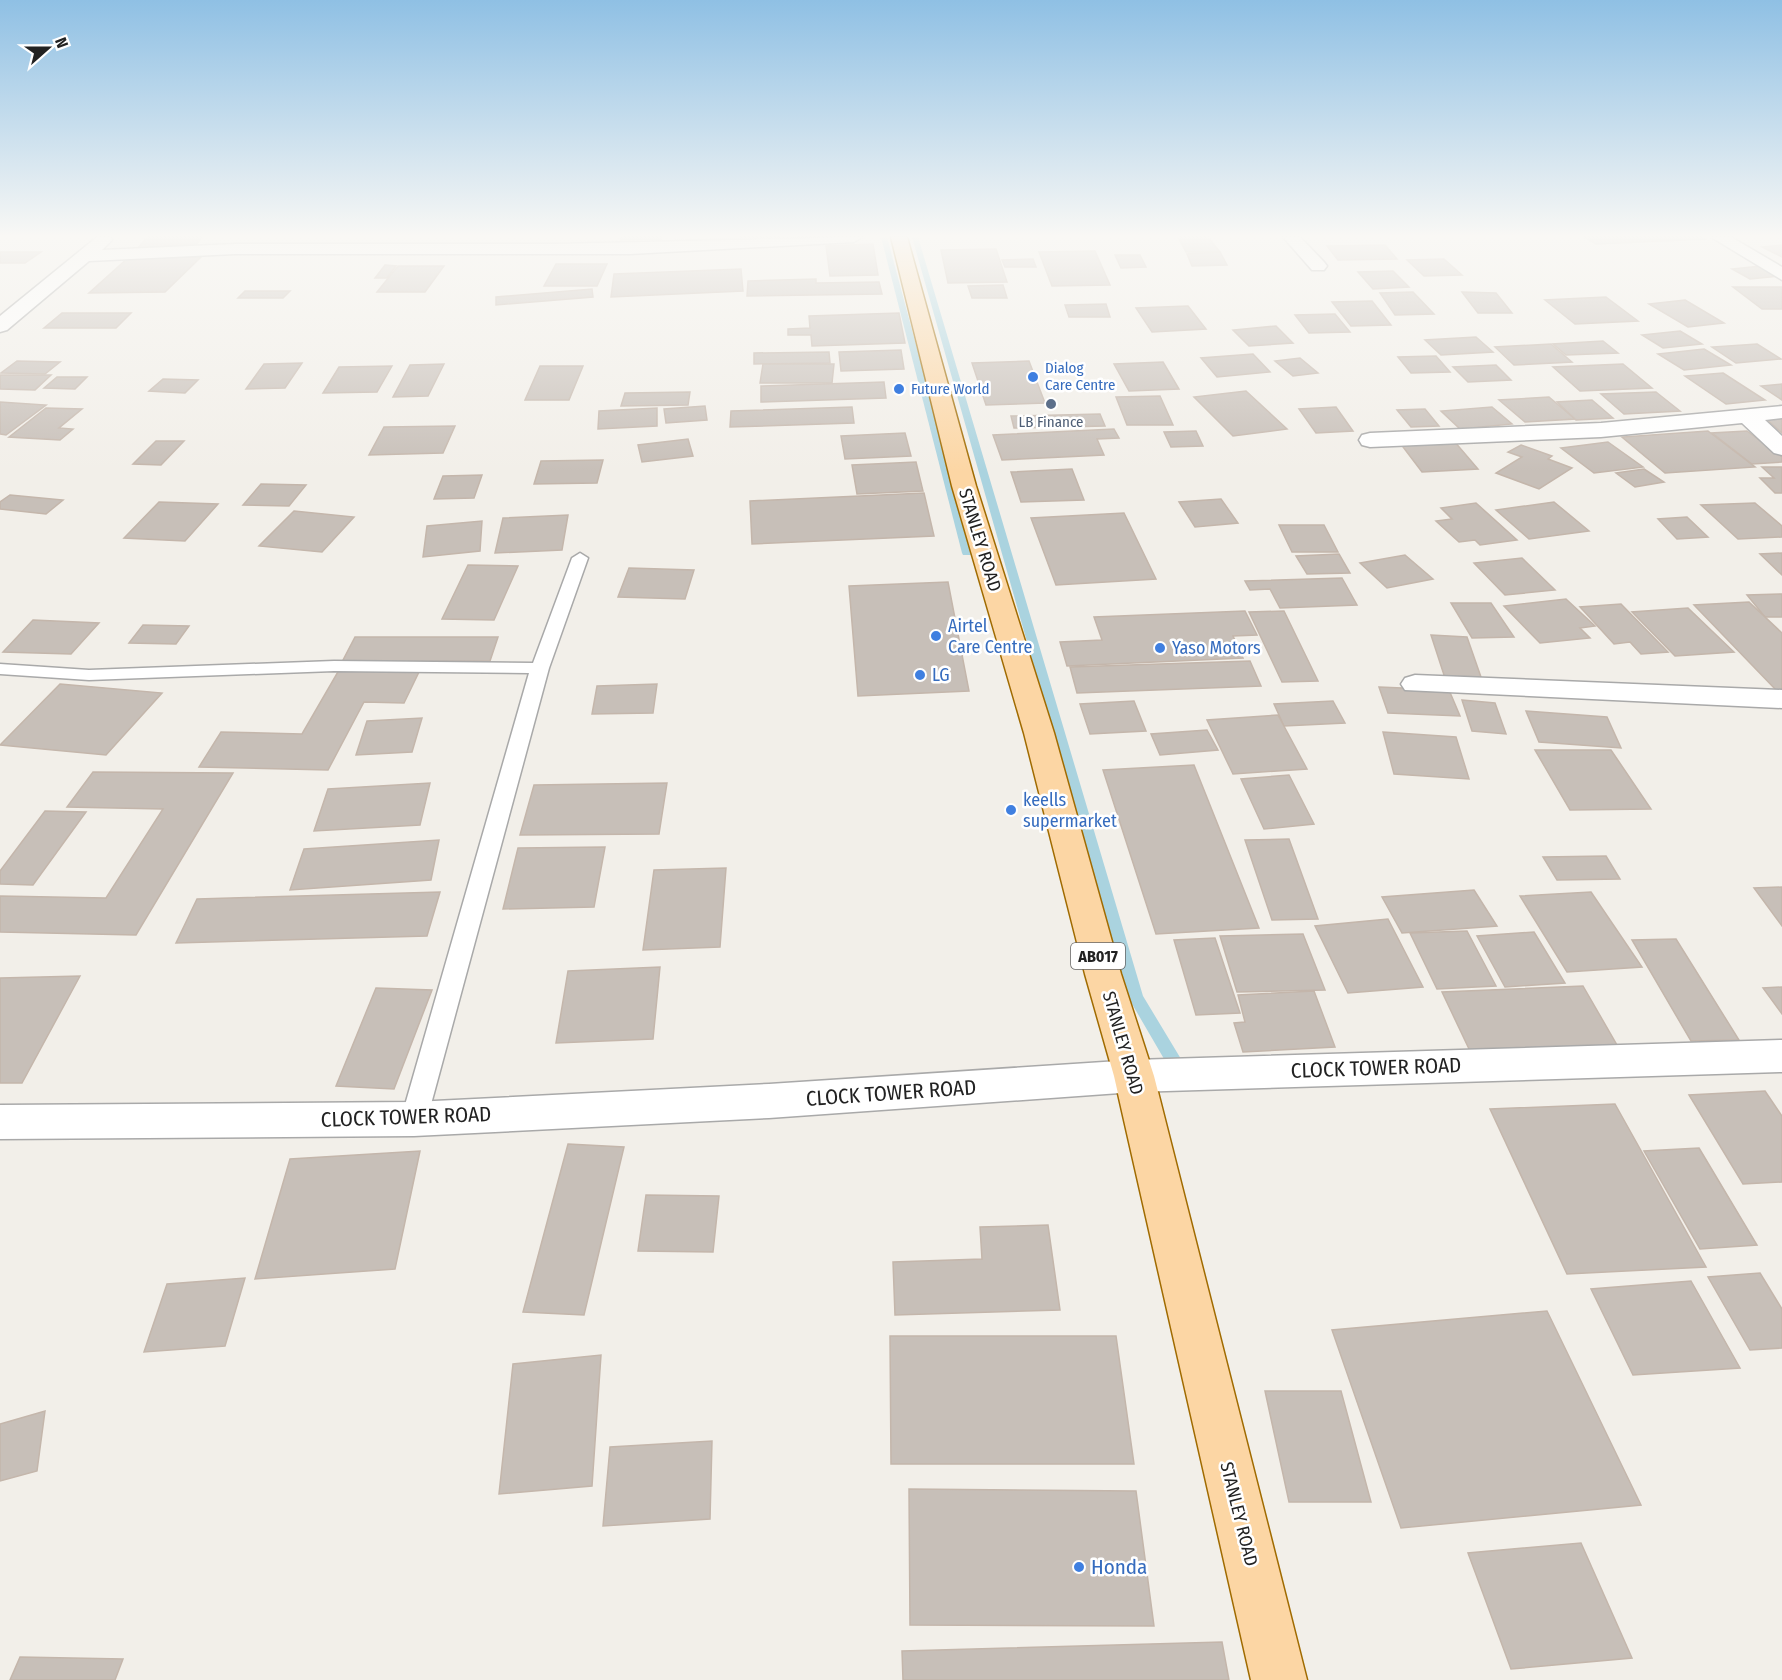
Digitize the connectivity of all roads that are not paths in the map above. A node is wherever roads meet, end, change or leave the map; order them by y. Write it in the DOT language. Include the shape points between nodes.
graph roads {
  1 [pos="13,315"];
  2 [pos="919,315"];
  3 [pos="0,326"];
  4 [pos="1782,412"];
  5 [pos="1746,415"];
  6 [pos="1370,440"];
  7 [pos="1782,448"];
  8 [pos="580,558"];
  9 [pos="540,668"];
  10 [pos="0,669"];
  11 [pos="1415,684"];
  12 [pos="1782,699"];
  13 [pos="1782,1056"];
  14 [pos="1134,1076"];
  15 [pos="414,1119"];
  16 [pos="0,1122"];
  17 [pos="1279,1680"];
  1 -- 3 [label="street"];
  2 -- 14 [label="main road, STANLEY ROAD / AB017" via="964,486 1039,733"];
  4 -- 5 [label="street"];
  5 -- 6 [label="street" via="1601,430"];
  5 -- 7 [label="street"];
  8 -- 9 [label="lane"];
  9 -- 10 [label="lane" via="334,666 101,675"];
  9 -- 15 [label="lane"];
  11 -- 12 [label="street"];
  13 -- 14 [label="street, CLOCK TOWER ROAD"];
  14 -- 15 [label="street, CLOCK TOWER ROAD" via="769,1101"];
  14 -- 17 [label="main road, STANLEY ROAD / AB017"];
  15 -- 16 [label="street, CLOCK TOWER ROAD"];
}
